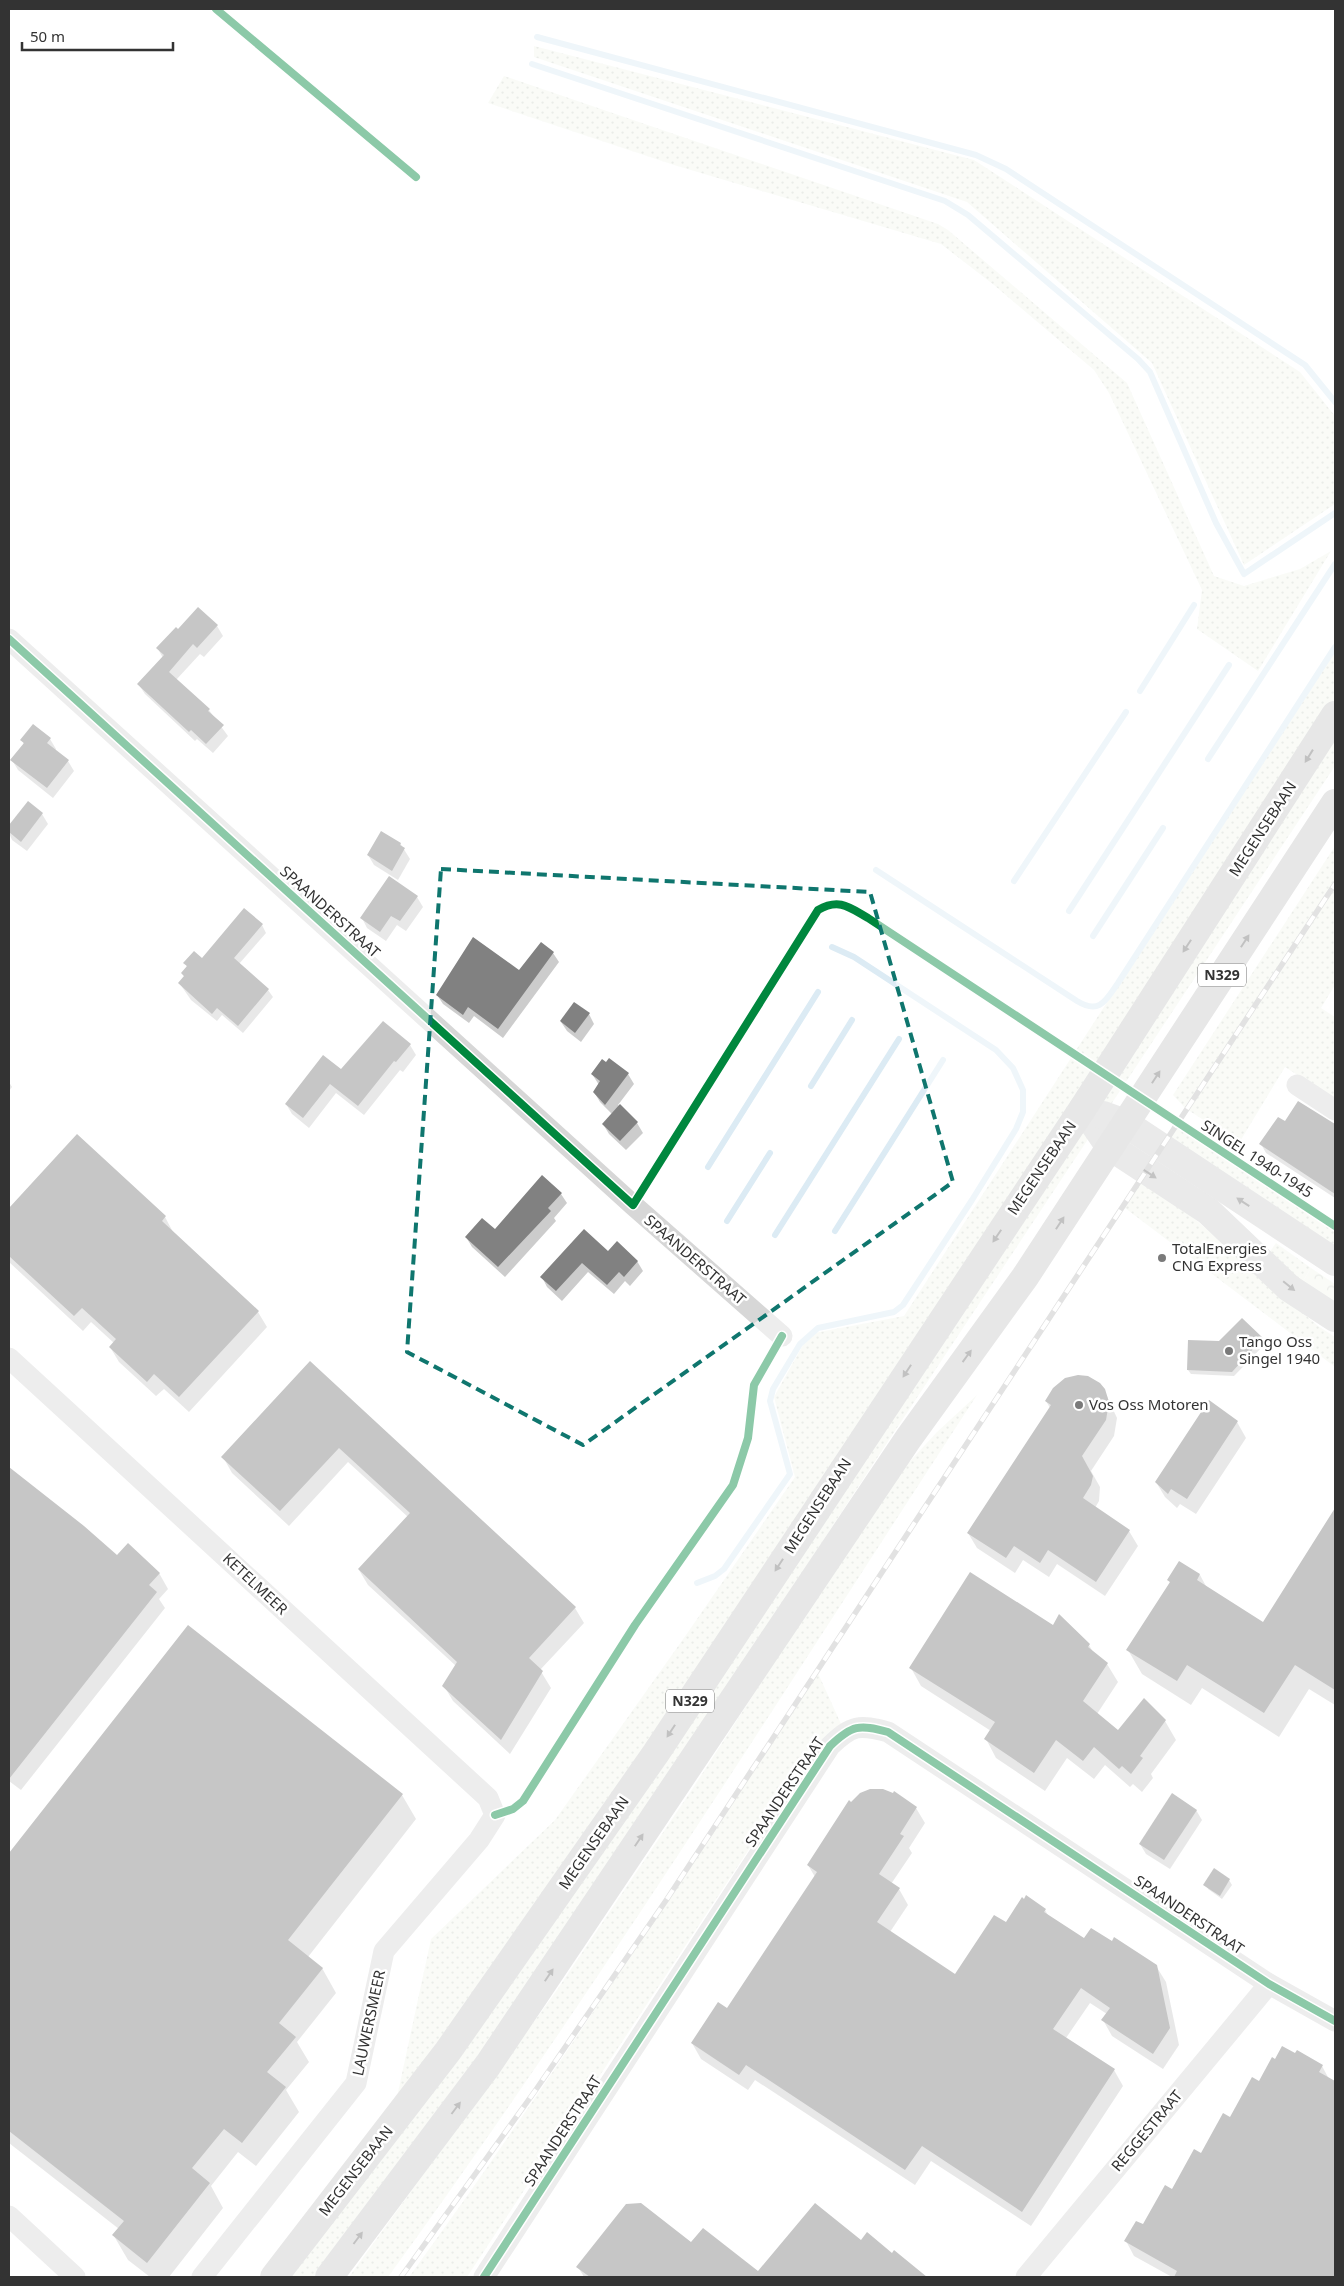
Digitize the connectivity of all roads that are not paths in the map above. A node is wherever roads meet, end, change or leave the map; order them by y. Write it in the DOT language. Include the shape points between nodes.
graph roads {
  1 [pos="10,642"];
  2 [pos="1335,715"];
  3 [pos="1335,803"];
  4 [pos="1297,1085"];
  5 [pos="1083,1108"];
  6 [pos="1335,1110"];
  7 [pos="1125,1123"];
  8 [pos="1109,1146"];
  9 [pos="1335,1262"];
  10 [pos="1335,1318"];
  11 [pos="782,1336"];
  12 [pos="9,1358"];
  13 [pos="495,1815"];
  14 [pos="1268,1984"];
  15 [pos="1335,2020"];
  16 [pos="9,2216"];
  17 [pos="75,2277"];
  18 [pos="202,2277"];
  19 [pos="274,2277"];
  20 [pos="329,2277"];
  21 [pos="484,2277"];
  22 [pos="1026,2277"];
  1 -- 11 [label="street, SPAANDERSTRAAT"];
  2 -- 5 [label="main road, MEGENSEBAAN / N329, one-way"];
  7 -- 3 [label="main road, N329, one-way"];
  4 -- 6 [label="street"];
  5 -- 7 [label="main road"];
  5 -- 8 [label="main road"];
  5 -- 19 [label="main road, MEGENSEBAAN / N329, one-way" via="656,1753 448,2052"];
  7 -- 8 [label="main road, N329"];
  9 -- 7 [label="main road, one-way"];
  8 -- 10 [label="main road, one-way" via="1208,1211 1289,1288"];
  20 -- 8 [label="main road, N329, one-way" via="488,2065 903,1447 1025,1277"];
  12 -- 13 [label="street, KETELMEER" via="488,1798"];
  13 -- 18 [label="street, LAUWERSMEER" via="479,1840 384,1951 356,2083"];
  14 -- 15 [label="street, SPAANDERSTRAAT"];
  14 -- 21 [label="street, SPAANDERSTRAAT" via="888,1732 866,1726 846,1731 830,1746"];
  14 -- 22 [label="street, REGGESTRAAT"];
  16 -- 17 [label="street"];
}
